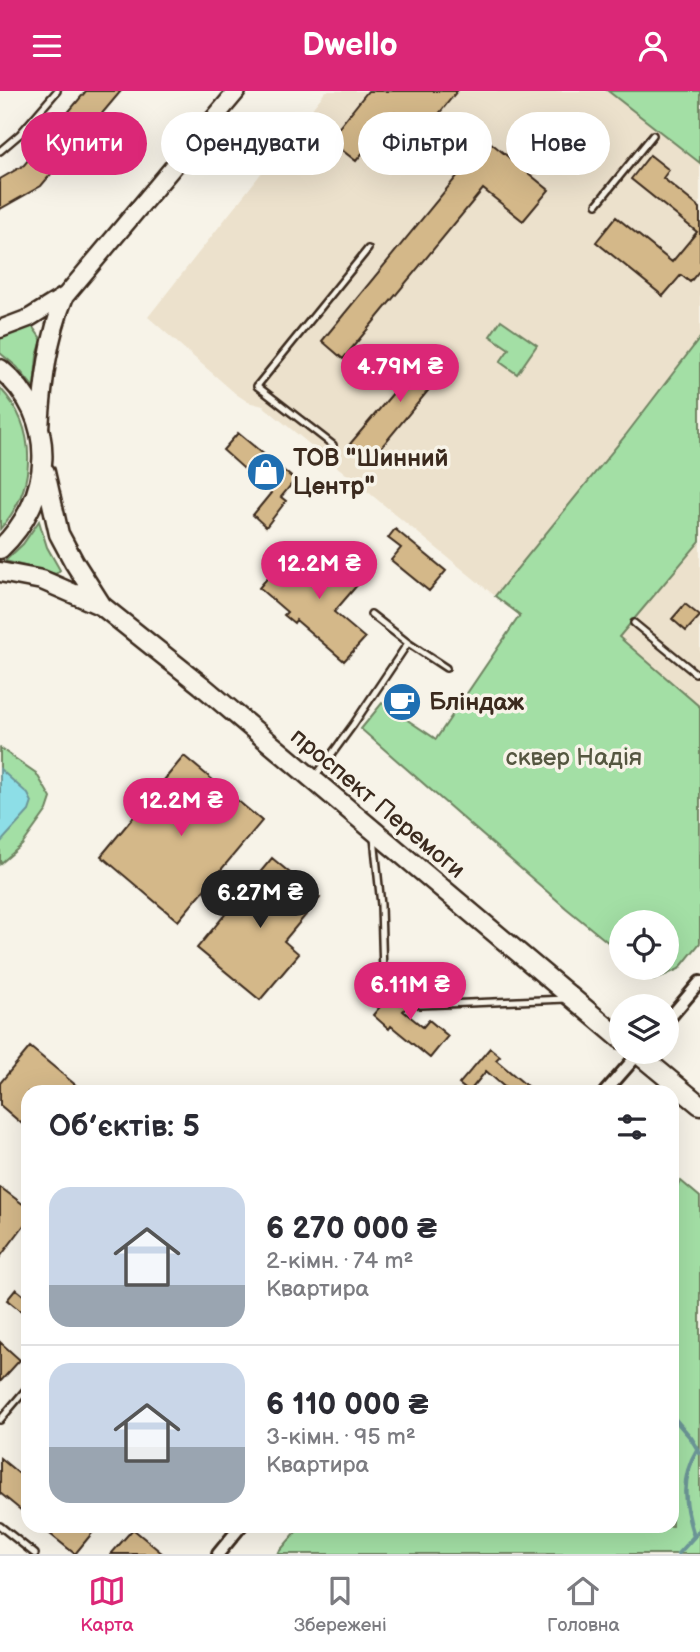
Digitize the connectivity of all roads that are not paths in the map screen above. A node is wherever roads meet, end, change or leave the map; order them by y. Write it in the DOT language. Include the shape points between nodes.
graph roads {
  1 [pos="57,91"];
  2 [pos="237,91"];
  3 [pos="653,135"];
  4 [pos="0,151"];
  5 [pos="597,204"];
  6 [pos="369,249"];
  7 [pos="66,295"];
  8 [pos="0,329"];
  9 [pos="0,369"];
  10 [pos="39,430"];
  11 [pos="333,445"];
  12 [pos="43,463"];
  13 [pos="0,549"];
  14 [pos="0,572"];
  15 [pos="102,605"];
  16 [pos="371,614"];
  17 [pos="634,623"];
  18 [pos="408,643"];
  19 [pos="446,668"];
  20 [pos="695,673"];
  21 [pos="313,780"];
  22 [pos="373,831"];
  23 [pos="700,982"];
  24 [pos="397,986"];
  25 [pos="574,999"];
  26 [pos="413,1000"];
  27 [pos="679,1007"];
  28 [pos="609,1029"];
  29 [pos="628,1064"];
  30 [pos="652,1064"];
  31 [pos="611,1085"];
  32 [pos="677,1085"];
  33 [pos="679,1087"];
  34 [pos="700,1105"];
  35 [pos="21,1395"];
  36 [pos="0,1420"];
  37 [pos="0,1526"];
  38 [pos="235,1533"];
  39 [pos="35,1554"];
  40 [pos="218,1554"];
  1 -- 4 [label="lane"];
  2 -- 7 [label="street"];
  3 -- 5 [label="lane"];
  6 -- 11 [label="lane" via="257,386"];
  7 -- 8 [label="street" via="29,318"];
  7 -- 10 [label="street" via="48,354"];
  9 -- 10 [label="main road" via="27,400"];
  10 -- 12 [label="main road"];
  12 -- 13 [label="main road" via="31,510"];
  12 -- 15 [label="main road, проспект Перемоги" via="60,534"];
  14 -- 15 [label="main road, проспект Перемоги" via="42,580"];
  15 -- 21 [label="main road, проспект Перемоги"];
  16 -- 18 [label="lane"];
  17 -- 20 [label="lane"];
  18 -- 19 [label="lane"];
  18 -- 21 [label="lane"];
  21 -- 22 [label="main road, проспект Перемоги"];
  22 -- 24 [label="lane" via="383,975"];
  22 -- 25 [label="main road, проспект Перемоги"];
  23 -- 27 [label="street"];
  25 -- 26 [label="lane" via="420,1005"];
  25 -- 28 [label="main road, проспект Перемоги"];
  29 -- 31 [label="street"];
  30 -- 32 [label="main road"];
  33 -- 34 [label="main road"];
  35 -- 36 [label="lane"];
  37 -- 39 [label="lane"];
  38 -- 40 [label="street"];
}
